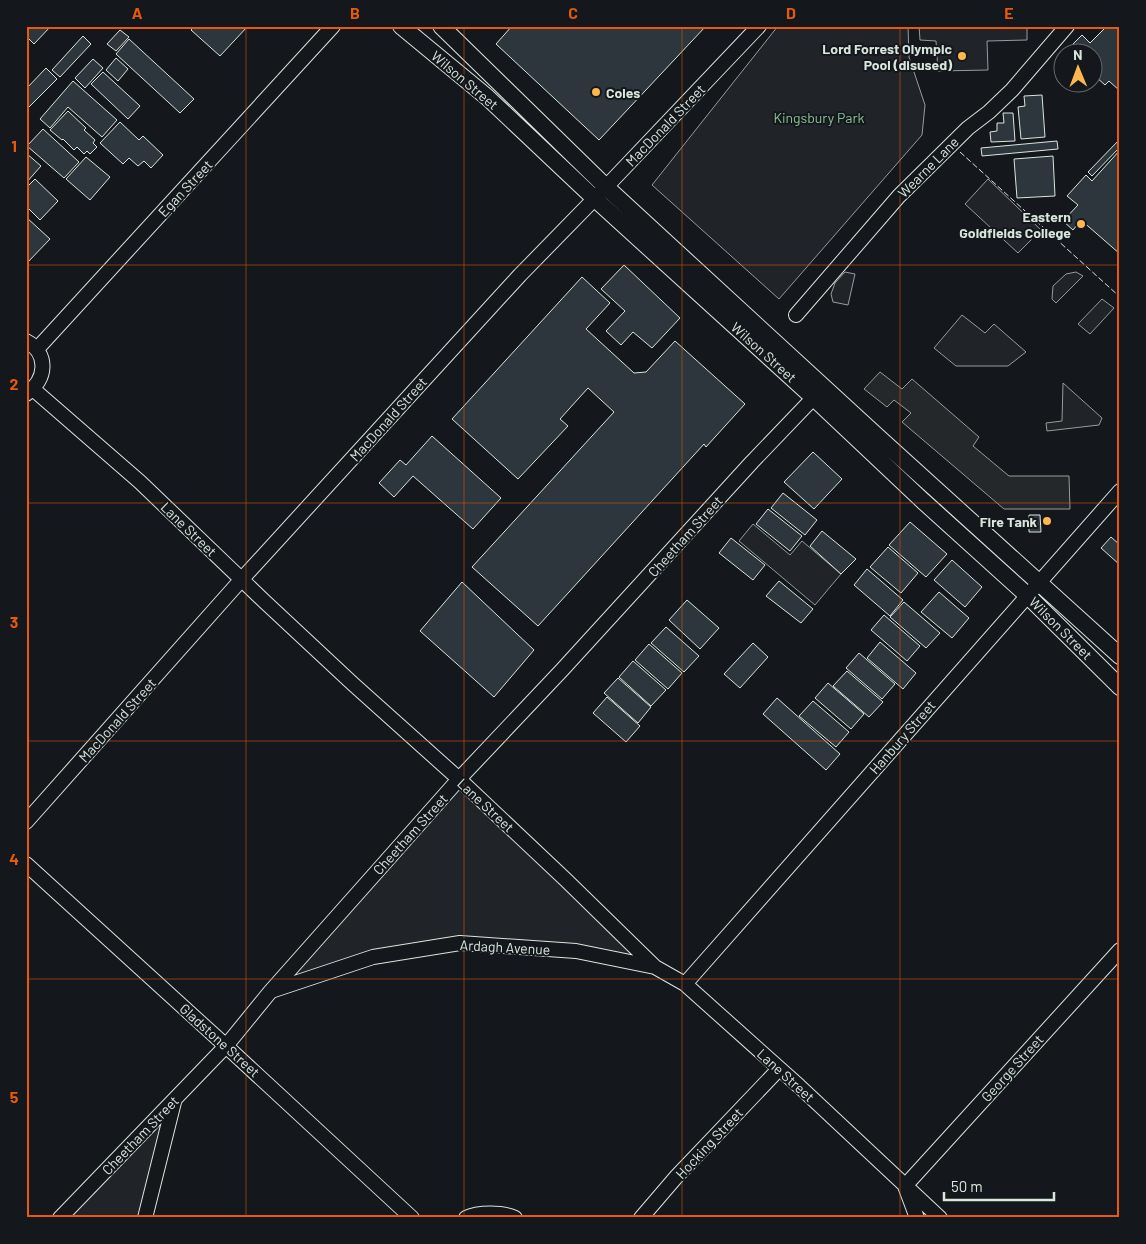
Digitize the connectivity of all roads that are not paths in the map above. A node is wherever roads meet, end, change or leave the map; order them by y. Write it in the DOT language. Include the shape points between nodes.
graph roads {
  1 [pos="332,26"];
  2 [pos="401,26"];
  3 [pos="442,26"];
  4 [pos="759,26"];
  5 [pos="1067,26"];
  6 [pos="600,192"];
  7 [pos="796,315"];
  8 [pos="31,345"];
  9 [pos="30,391"];
  10 [pos="819,392"];
  11 [pos="1120,491"];
  12 [pos="242,580"];
  13 [pos="1038,583"];
  14 [pos="1027,595"];
  15 [pos="1120,656"];
  16 [pos="1120,686"];
  17 [pos="458,779"];
  18 [pos="26,822"];
  19 [pos="26,864"];
  20 [pos="1120,950"];
  21 [pos="655,968"];
  22 [pos="684,984"];
  23 [pos="270,992"];
  24 [pos="226,1046"];
  25 [pos="779,1069"];
  26 [pos="174,1100"];
  27 [pos="905,1186"];
  28 [pos="60,1218"];
  29 [pos="145,1218"];
  30 [pos="412,1218"];
  31 [pos="466,1218"];
  32 [pos="515,1218"];
  33 [pos="641,1218"];
  34 [pos="917,1218"];
  35 [pos="940,1218"];
  1 -- 8 [label="street, Egan Street"];
  2 -- 6 [label="street, Wilson Street"];
  3 -- 6 [label="street, Wilson Street"];
  4 -- 6 [label="street, MacDonald Street"];
  5 -- 7 [label="street, Wearne Lane" via="1012,90 899,196"];
  6 -- 10 [label="street, Wilson Street"];
  6 -- 12 [label="street, MacDonald Street" via="513,282"];
  8 -- 9 [label="street" via="41,357 43,370 40,380"];
  9 -- 12 [label="street, Lane Street" via="140,482"];
  10 -- 13 [label="street, Wilson Street" via="878,437"];
  10 -- 14 [label="street, Wilson Street" via="923,500"];
  10 -- 17 [label="street, Cheetham Street"];
  11 -- 13 [label="street, Hanbury Street"];
  12 -- 17 [label="street, Lane Street"];
  12 -- 18 [label="street, MacDonald Street"];
  13 -- 14 [label="street, Hanbury Street"];
  13 -- 15 [label="street, Wilson Street"];
  14 -- 16 [label="street, Wilson Street"];
  14 -- 22 [label="street, Hanbury Street"];
  17 -- 21 [label="street, Lane Street"];
  17 -- 23 [label="street, Cheetham Street"];
  19 -- 24 [label="street, Gladstone Street"];
  20 -- 27 [label="street, George Street"];
  21 -- 22 [label="street, Lane Street"];
  21 -- 23 [label="street, Ardagh Avenue" via="576,951 460,943 373,957"];
  22 -- 25 [label="street, Lane Street"];
  23 -- 24 [label="street, Cheetham Street"];
  24 -- 26 [label="street, Cheetham Street"];
  24 -- 30 [label="street, Gladstone Street"];
  25 -- 27 [label="street, Lane Street"];
  25 -- 33 [label="street, Hocking Street"];
  26 -- 28 [label="street, Cheetham Street"];
  26 -- 29 [label="street"];
  27 -- 34 [label="street"];
  27 -- 35 [label="street, Lane Street"];
  31 -- 32 [label="street" via="490,1214"];
}
